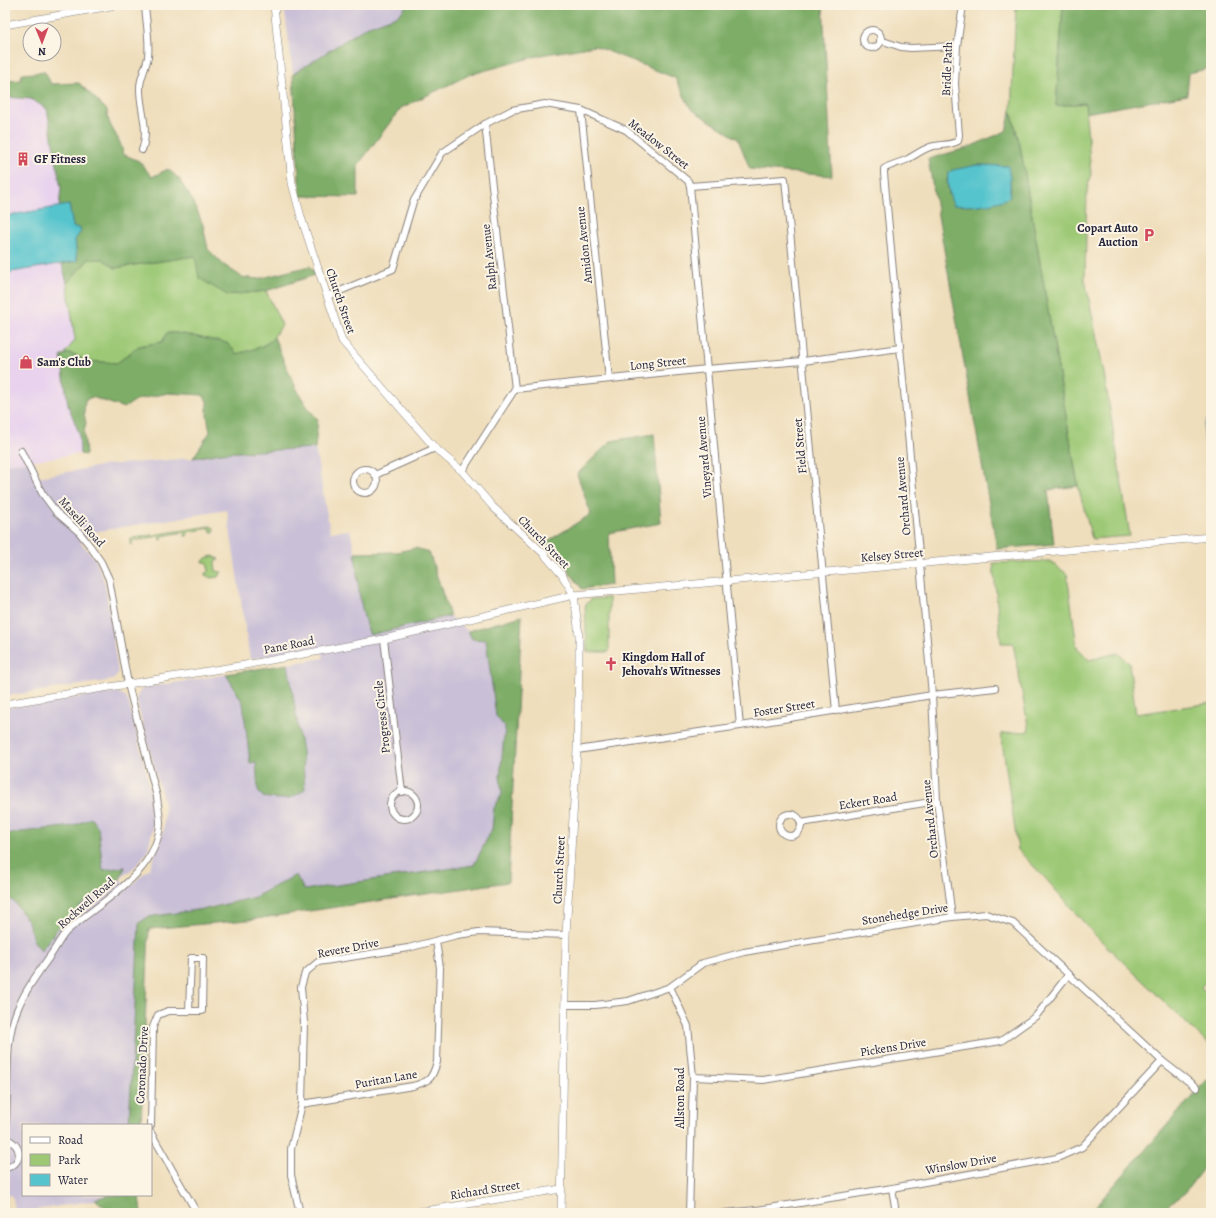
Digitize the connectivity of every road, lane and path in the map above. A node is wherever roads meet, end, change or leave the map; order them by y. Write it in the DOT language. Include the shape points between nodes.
graph roads {
  1 [pos="116,5"];
  2 [pos="145,5"];
  3 [pos="274,5"];
  4 [pos="963,5"];
  5 [pos="5,25"];
  6 [pos="880,40"];
  7 [pos="957,46"];
  8 [pos="581,110"];
  9 [pos="485,124"];
  10 [pos="142,150"];
  11 [pos="884,169"];
  12 [pos="785,179"];
  13 [pos="690,186"];
  14 [pos="328,296"];
  15 [pos="900,348"];
  16 [pos="803,361"];
  17 [pos="707,369"];
  18 [pos="609,379"];
  19 [pos="515,389"];
  20 [pos="435,448"];
  21 [pos="21,451"];
  22 [pos="462,471"];
  23 [pos="375,475"];
  24 [pos="1211,537"];
  25 [pos="920,564"];
  26 [pos="824,572"];
  27 [pos="726,580"];
  28 [pos="574,595"];
  29 [pos="384,639"];
  30 [pos="128,684"];
  31 [pos="995,688"];
  32 [pos="932,695"];
  33 [pos="5,704"];
  34 [pos="836,711"];
  35 [pos="740,726"];
  36 [pos="577,750"];
  37 [pos="402,792"];
  38 [pos="937,801"];
  39 [pos="802,823"];
  40 [pos="952,917"];
  41 [pos="566,935"];
  42 [pos="436,941"];
  43 [pos="1069,974"];
  44 [pos="670,987"];
  45 [pos="566,1004"];
  46 [pos="189,1011"];
  47 [pos="7,1036"];
  48 [pos="1162,1061"];
  49 [pos="693,1077"];
  50 [pos="1196,1088"];
  51 [pos="302,1104"];
  52 [pos="151,1124"];
  53 [pos="152,1136"];
  54 [pos="5,1168"];
  55 [pos="892,1188"];
  56 [pos="561,1189"];
  57 [pos="197,1213"];
  58 [pos="300,1213"];
  59 [pos="412,1213"];
  60 [pos="562,1213"];
  61 [pos="689,1213"];
  62 [pos="724,1213"];
  63 [pos="896,1213"];
  1 -- 5 [label="street"];
  2 -- 10 [label="street" via="149,48 140,88 145,132"];
  3 -- 14 [label="street, Church Street" via="292,183 300,217"];
  4 -- 7 [label="street, Bridle Path"];
  6 -- 7 [label="street" via="911,48"];
  7 -- 11 [label="street, Bridle Path" via="955,84 958,141 932,146"];
  8 -- 9 [label="street, Meadow Street" via="545,104 512,110"];
  8 -- 13 [label="street, Meadow Street" via="626,130 688,181"];
  8 -- 18 [label="street, Amidon Avenue"];
  9 -- 14 [label="street, Meadow Street" via="442,153 413,202 393,269"];
  9 -- 19 [label="street, Ralph Avenue"];
  11 -- 15 [label="street, Orchard Avenue"];
  12 -- 13 [label="street, Meadow Street"];
  12 -- 16 [label="street, Field Street"];
  13 -- 17 [label="street, Vineyard Avenue"];
  14 -- 20 [label="street, Church Street" via="342,340"];
  15 -- 16 [label="street, Long Street"];
  15 -- 25 [label="street, Orchard Avenue"];
  16 -- 17 [label="street, Long Street"];
  16 -- 26 [label="street, Field Street"];
  17 -- 18 [label="street, Long Street"];
  17 -- 27 [label="street, Vineyard Avenue"];
  18 -- 19 [label="street, Long Street"];
  19 -- 22 [label="street"];
  20 -- 22 [label="street, Church Street"];
  20 -- 23 [label="street"];
  21 -- 30 [label="street, Maselli Road" via="42,493 56,512 79,532 106,571"];
  22 -- 28 [label="street, Church Street" via="493,507 543,553 562,575"];
  24 -- 25 [label="street, Kelsey Street"];
  25 -- 26 [label="street, Kelsey Street"];
  25 -- 32 [label="street, Orchard Avenue"];
  26 -- 27 [label="street, Kelsey Street"];
  26 -- 34 [label="street, Field Street"];
  27 -- 28 [label="street, Kelsey Street"];
  27 -- 35 [label="street, Vineyard Avenue"];
  28 -- 29 [label="street, Pane Road"];
  28 -- 36 [label="street, Church Street" via="579,635"];
  29 -- 30 [label="street, Pane Road"];
  29 -- 37 [label="street, Progress Circle"];
  30 -- 33 [label="street, Pane Road"];
  30 -- 47 [label="street, Rockwell Road" via="157,797 160,816 158,835 148,861 142,868 66,932 24,996"];
  31 -- 32 [label="street, Foster Street"];
  32 -- 34 [label="street, Foster Street"];
  32 -- 38 [label="street, Orchard Avenue"];
  34 -- 35 [label="street, Foster Street"];
  35 -- 36 [label="street, Foster Street"];
  36 -- 41 [label="street, Church Street"];
  37 -- 37 [label="street" via="392,799 391,811 400,819 411,818 418,804 413,795"];
  38 -- 39 [label="street, Eckert Road"];
  38 -- 40 [label="street, Orchard Avenue"];
  40 -- 43 [label="street, Stonehedge Drive" via="986,914 1013,923"];
  40 -- 44 [label="street, Stonehedge Drive" via="744,952 703,963"];
  41 -- 42 [label="street, Revere Drive" via="479,932"];
  41 -- 45 [label="street, Church Street"];
  42 -- 51 [label="street, Revere Drive" via="318,962 305,972 301,986 304,1022"];
  42 -- 51 [label="street, Puritan Lane" via="440,968 437,1062 434,1074 426,1082 413,1086"];
  43 -- 48 [label="street, Stonehedge Drive"];
  43 -- 49 [label="street, Pickens Drive" via="1036,1016 1001,1041 763,1080"];
  44 -- 45 [label="street, Stonehedge Drive" via="628,1001 595,1005"];
  44 -- 49 [label="street, Allston Road" via="688,1026"];
  45 -- 56 [label="street, Church Street"];
  46 -- 46 [label="street, Coronado Drive" via="202,1011 203,958 191,958"];
  46 -- 52 [label="street, Coronado Drive" via="168,1011 158,1015 153,1027"];
  47 -- 54 [label="street, Rockwell Road" via="5,1139 15,1144 19,1154 14,1164"];
  48 -- 50 [label="street, Stonehedge Drive"];
  48 -- 55 [label="street, Winslow Drive" via="1082,1147 1057,1158"];
  49 -- 61 [label="street, Allston Road"];
  51 -- 58 [label="street, Revere Drive" via="291,1149 291,1175"];
  53 -- 57 [label="street"];
  55 -- 62 [label="street, Winslow Drive"];
  55 -- 63 [label="street"];
  56 -- 59 [label="street, Richard Street"];
  56 -- 60 [label="street, Church Street"];
}
